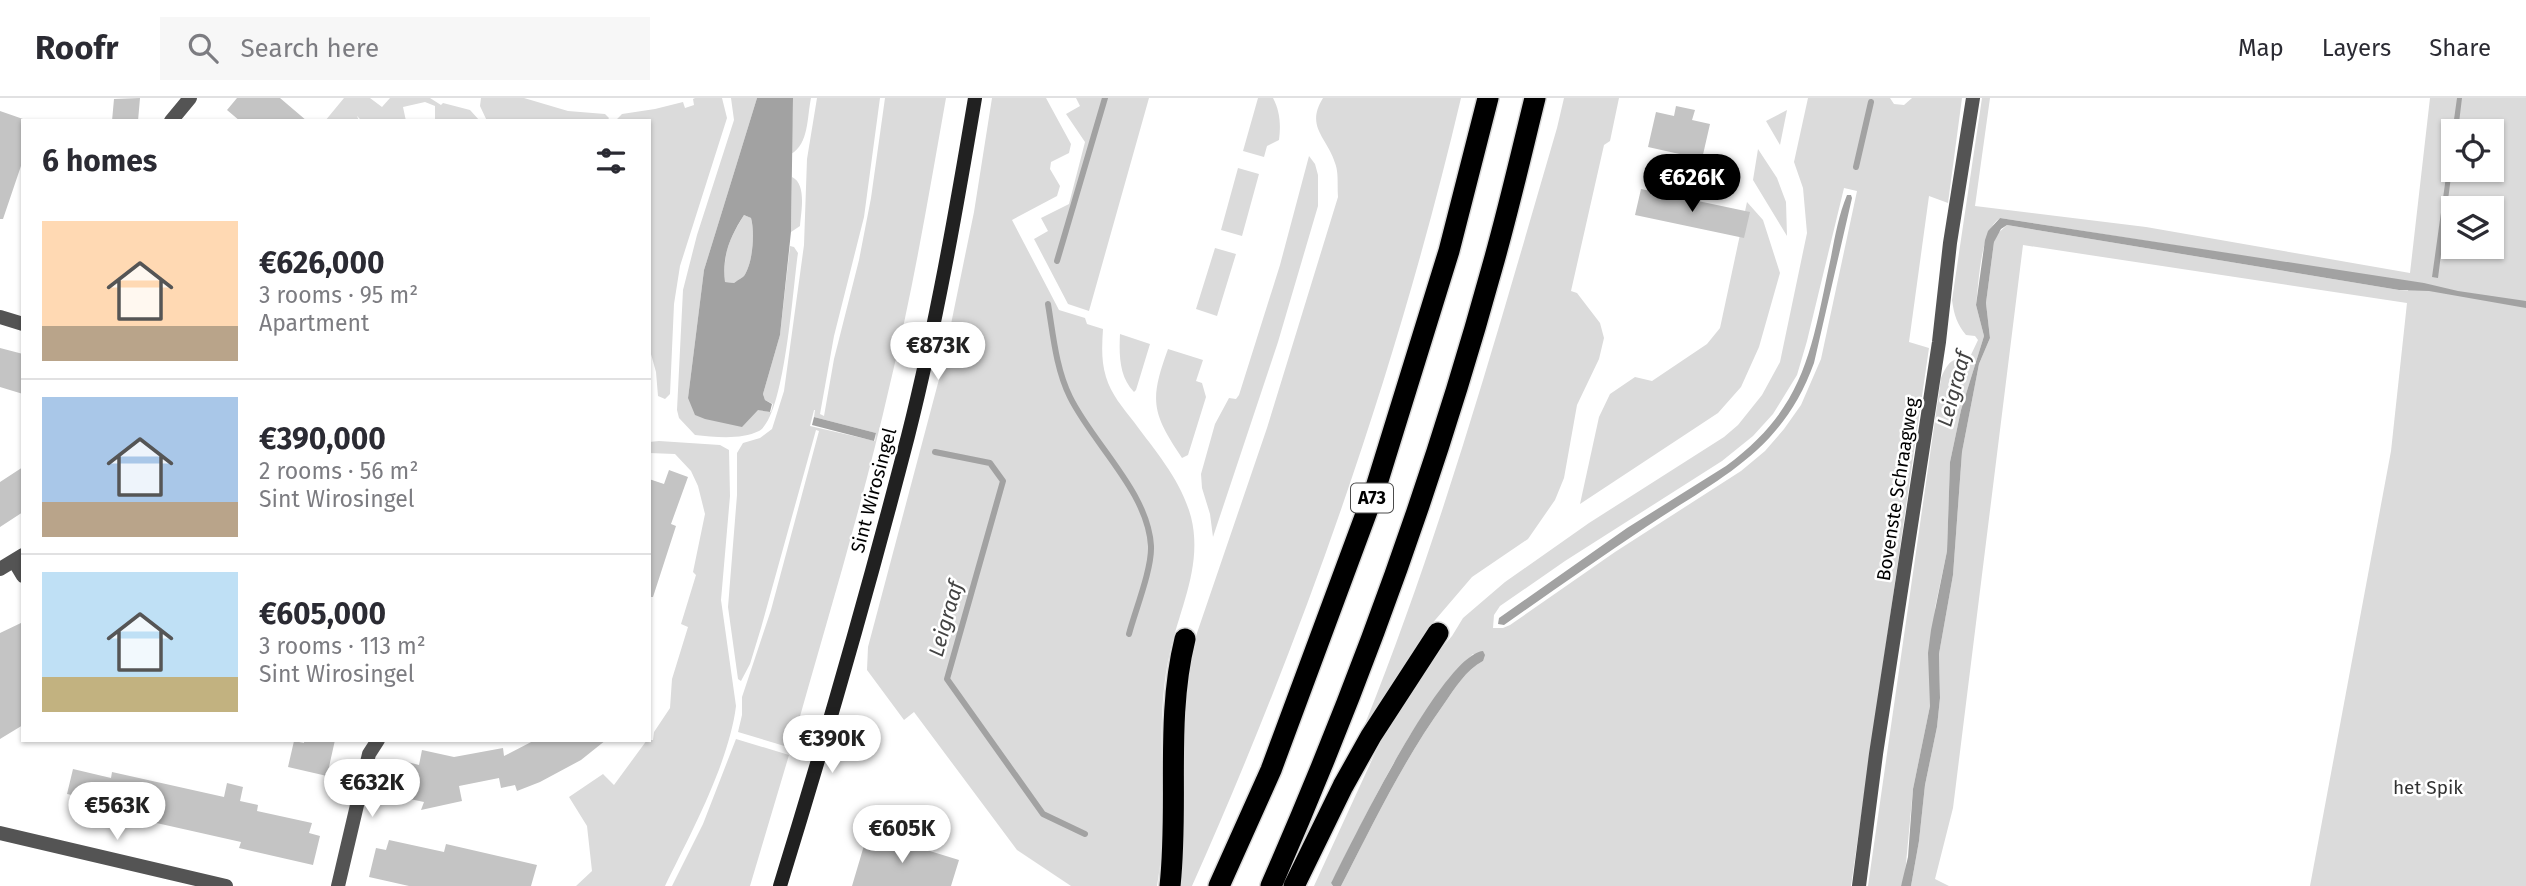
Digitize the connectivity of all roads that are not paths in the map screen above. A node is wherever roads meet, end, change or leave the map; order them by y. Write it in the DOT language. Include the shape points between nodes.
graph roads {
  1 [pos="175,98"];
  2 [pos="190,98"];
  3 [pos="975,98"];
  4 [pos="1488,98"];
  5 [pos="1535,98"];
  6 [pos="1973,98"];
  7 [pos="170,119"];
  8 [pos="172,119"];
  9 [pos="0,317"];
  10 [pos="21,323"];
  11 [pos="18,558"];
  12 [pos="0,569"];
  13 [pos="1438,633"];
  14 [pos="1185,639"];
  15 [pos="377,742"];
  16 [pos="0,833"];
  17 [pos="226,886"];
  18 [pos="338,886"];
  19 [pos="780,886"];
  20 [pos="1170,886"];
  21 [pos="1219,886"];
  22 [pos="1272,886"];
  23 [pos="1294,886"];
  24 [pos="1859,886"];
  1 -- 7 [label="street"];
  2 -- 8 [label="street"];
  3 -- 19 [label="main road, Sint Wirosingel" via="908,435"];
  4 -- 21 [label="highway, A73" via="1450,251 1376,487 1271,770"];
  5 -- 22 [label="highway, A73" via="1492,268 1419,509 1374,636"];
  6 -- 24 [label="street, Bovenste Schraagweg"];
  9 -- 10 [label="street"];
  11 -- 12 [label="street"];
  13 -- 23 [label="highway" via="1371,736"];
  14 -- 20 [label="highway" via="1173,710 1175,817"];
  15 -- 18 [label="street" via="369,754"];
  16 -- 17 [label="street"];
}
